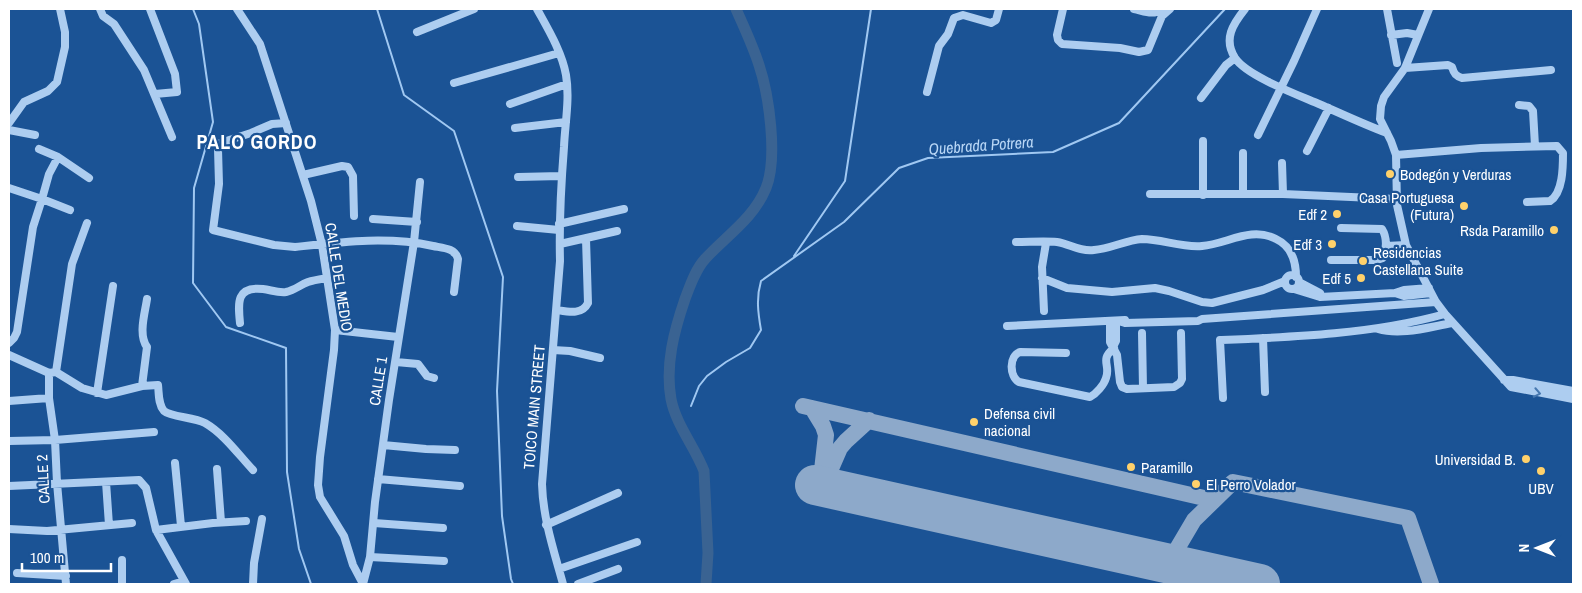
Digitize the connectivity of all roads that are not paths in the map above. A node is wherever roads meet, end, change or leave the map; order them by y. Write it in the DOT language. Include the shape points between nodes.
graph roads {
  1 [pos="60,9"];
  2 [pos="100,9"];
  3 [pos="150,9"];
  4 [pos="237,9"];
  5 [pos="474,9"];
  6 [pos="537,9"];
  7 [pos="999,9"];
  8 [pos="1063,9"];
  9 [pos="1134,9"];
  10 [pos="1162,9"];
  11 [pos="1170,9"];
  12 [pos="1244,9"];
  13 [pos="1317,9"];
  14 [pos="1387,9"];
  15 [pos="1430,9"];
  16 [pos="417,32"];
  17 [pos="1418,34"];
  18 [pos="1391,35"];
  19 [pos="559,53"];
  20 [pos="1235,58"];
  21 [pos="1397,63"];
  22 [pos="1405,68"];
  23 [pos="1551,70"];
  24 [pos="454,83"];
  25 [pos="567,84"];
  26 [pos="1280,88"];
  27 [pos="927,92"];
  28 [pos="155,94"];
  29 [pos="1201,98"];
  30 [pos="510,104"];
  31 [pos="1518,105"];
  32 [pos="1329,108"];
  33 [pos="566,122"];
  34 [pos="9,123"];
  35 [pos="286,123"];
  36 [pos="516,128"];
  37 [pos="9,130"];
  38 [pos="1387,133"];
  39 [pos="35,134"];
  40 [pos="1258,135"];
  41 [pos="172,137"];
  42 [pos="1203,140"];
  43 [pos="1535,146"];
  44 [pos="39,149"];
  45 [pos="1307,151"];
  46 [pos="1242,153"];
  47 [pos="1396,155"];
  48 [pos="58,157"];
  49 [pos="1282,163"];
  50 [pos="304,176"];
  51 [pos="561,176"];
  52 [pos="518,177"];
  53 [pos="89,178"];
  54 [pos="420,182"];
  55 [pos="9,188"];
  56 [pos="1150,194"];
  57 [pos="1243,194"];
  58 [pos="1283,194"];
  59 [pos="1203,195"];
  60 [pos="42,199"];
  61 [pos="1396,199"];
  62 [pos="1526,202"];
  63 [pos="624,209"];
  64 [pos="70,210"];
  65 [pos="354,216"];
  66 [pos="373,218"];
  67 [pos="417,222"];
  68 [pos="87,223"];
  69 [pos="517,226"];
  70 [pos="559,227"];
  71 [pos="1341,228"];
  72 [pos="617,231"];
  73 [pos="586,239"];
  74 [pos="414,242"];
  75 [pos="1016,242"];
  76 [pos="1046,243"];
  77 [pos="560,244"];
  78 [pos="322,245"];
  79 [pos="1406,245"];
  80 [pos="1386,246"];
  81 [pos="1330,260"];
  82 [pos="328,278"];
  83 [pos="1042,278"];
  84 [pos="1292,282"];
  85 [pos="113,286"];
  86 [pos="1430,290"];
  87 [pos="454,292"];
  88 [pos="148,299"];
  89 [pos="1436,302"];
  90 [pos="557,310"];
  91 [pos="1044,311"];
  92 [pos="1445,314"];
  93 [pos="1116,322"];
  94 [pos="240,323"];
  95 [pos="1452,323"];
  96 [pos="1007,326"];
  97 [pos="1407,326"];
  98 [pos="335,330"];
  99 [pos="1142,333"];
  100 [pos="1181,333"];
  101 [pos="398,337"];
  102 [pos="1263,338"];
  103 [pos="9,343"];
  104 [pos="1114,347"];
  105 [pos="553,350"];
  106 [pos="1066,353"];
  107 [pos="9,355"];
  108 [pos="600,358"];
  109 [pos="396,362"];
  110 [pos="53,372"];
  111 [pos="434,378"];
  112 [pos="1504,380"];
  113 [pos="142,386"];
  114 [pos="1143,388"];
  115 [pos="1573,391"];
  116 [pos="1265,392"];
  117 [pos="97,393"];
  118 [pos="49,398"];
  119 [pos="1223,398"];
  120 [pos="1573,399"];
  121 [pos="9,401"];
  122 [pos="154,432"];
  123 [pos="9,440"];
  124 [pos="55,440"];
  125 [pos="383,445"];
  126 [pos="456,450"];
  127 [pos="175,463"];
  128 [pos="217,470"];
  129 [pos="253,470"];
  130 [pos="378,479"];
  131 [pos="106,482"];
  132 [pos="56,483"];
  133 [pos="9,486"];
  134 [pos="460,486"];
  135 [pos="618,493"];
  136 [pos="262,519"];
  137 [pos="246,521"];
  138 [pos="221,522"];
  139 [pos="132,523"];
  140 [pos="374,523"];
  141 [pos="546,524"];
  142 [pos="108,525"];
  143 [pos="181,526"];
  144 [pos="443,528"];
  145 [pos="9,529"];
  146 [pos="60,530"];
  147 [pos="156,530"];
  148 [pos="636,542"];
  149 [pos="370,557"];
  150 [pos="122,560"];
  151 [pos="444,561"];
  152 [pos="559,569"];
  153 [pos="618,569"];
  154 [pos="17,573"];
  155 [pos="66,576"];
  156 [pos="185,583"];
  157 [pos="66,584"];
  158 [pos="122,584"];
  159 [pos="174,584"];
  160 [pos="253,584"];
  161 [pos="363,584"];
  162 [pos="563,584"];
  163 [pos="578,584"];
  1 -- 34 [label="street" via="65,46 57,82 48,91 24,102"];
  2 -- 28 [label="street" via="133,51"];
  3 -- 28 [label="street" via="175,74 177,92"];
  4 -- 35 [label="street, CALLE DEL MEDIO" via="260,44"];
  5 -- 16 [label="street"];
  6 -- 19 [label="street, TOICO MAIN STREET"];
  7 -- 27 [label="street" via="996,20 991,22 962,15 954,18 939,46"];
  8 -- 11 [label="street" via="1057,35 1062,44 1142,52 1148,50 1162,16"];
  9 -- 10 [label="street" via="1152,13"];
  12 -- 20 [label="street" via="1230,31 1230,45"];
  13 -- 26 [label="street"];
  14 -- 18 [label="street"];
  15 -- 17 [label="street"];
  17 -- 18 [label="street"];
  17 -- 22 [label="street"];
  18 -- 21 [label="street"];
  19 -- 24 [label="street"];
  19 -- 25 [label="street, TOICO MAIN STREET"];
  20 -- 26 [label="street"];
  20 -- 29 [label="street"];
  22 -- 23 [label="street" via="1448,65 1462,78"];
  22 -- 38 [label="street" via="1381,106 1380,119"];
  25 -- 30 [label="street"];
  25 -- 33 [label="street, TOICO MAIN STREET"];
  26 -- 32 [label="street"];
  26 -- 40 [label="street"];
  28 -- 41 [label="street"];
  31 -- 43 [label="street" via="1528,106 1533,111"];
  32 -- 38 [label="street"];
  32 -- 45 [label="street"];
  33 -- 36 [label="street"];
  33 -- 51 [label="street, TOICO MAIN STREET"];
  35 -- 50 [label="street, CALLE DEL MEDIO"];
  35 -- 78 [label="street" via="272,124 220,143 219,184 212,228 216,232 282,246"];
  37 -- 39 [label="street"];
  38 -- 47 [label="street"];
  42 -- 59 [label="street"];
  43 -- 47 [label="street"];
  43 -- 62 [label="street" via="1552,145 1561,149 1560,180 1554,198 1545,202"];
  44 -- 48 [label="street"];
  46 -- 57 [label="street"];
  47 -- 61 [label="street"];
  48 -- 53 [label="street"];
  48 -- 60 [label="street"];
  49 -- 58 [label="street"];
  50 -- 65 [label="street" via="348,167 353,176"];
  50 -- 78 [label="street, CALLE DEL MEDIO"];
  51 -- 52 [label="street"];
  51 -- 70 [label="street, TOICO MAIN STREET"];
  54 -- 67 [label="street, CALLE 1"];
  55 -- 60 [label="street"];
  56 -- 59 [label="street"];
  57 -- 58 [label="street"];
  57 -- 59 [label="street"];
  58 -- 61 [label="street"];
  60 -- 64 [label="street"];
  60 -- 103 [label="street" via="33,227 17,332"];
  61 -- 79 [label="street"];
  63 -- 70 [label="street"];
  66 -- 67 [label="street"];
  67 -- 74 [label="street, CALLE 1"];
  68 -- 110 [label="street, CALLE 2" via="72,264"];
  69 -- 70 [label="street"];
  70 -- 77 [label="street, TOICO MAIN STREET"];
  71 -- 80 [label="street" via="1382,229"];
  72 -- 73 [label="street"];
  73 -- 77 [label="street"];
  73 -- 90 [label="street" via="588,304 580,311"];
  74 -- 78 [label="street" via="390,240"];
  74 -- 87 [label="street" via="452,250 457,254"];
  74 -- 101 [label="street, CALLE 1"];
  75 -- 76 [label="street"];
  76 -- 83 [label="street"];
  76 -- 84 [label="street" via="1060,242 1080,250 1093,250 1143,239 1202,246 1252,234 1266,235 1276,238 1292,254"];
  77 -- 90 [label="street, TOICO MAIN STREET"];
  78 -- 82 [label="street, CALLE DEL MEDIO"];
  79 -- 80 [label="street"];
  79 -- 86 [label="street"];
  80 -- 81 [label="street" via="1380,260"];
  82 -- 94 [label="street" via="308,282 289,291 260,289 245,292 238,299"];
  82 -- 98 [label="street, CALLE DEL MEDIO"];
  83 -- 84 [label="street" via="1067,288 1112,292 1155,288 1212,303"];
  83 -- 91 [label="street"];
  84 -- 86 [label="street" via="1314,296 1395,293 1404,296"];
  85 -- 117 [label="street"];
  86 -- 89 [label="street"];
  88 -- 113 [label="street" via="142,341 146,346"];
  89 -- 92 [label="street"];
  89 -- 93 [label="street" via="1198,320"];
  90 -- 105 [label="street, TOICO MAIN STREET"];
  92 -- 95 [label="street"];
  92 -- 97 [label="street"];
  93 -- 96 [label="street"];
  93 -- 104 [label="street" via="1110,342"];
  95 -- 97 [label="street"];
  95 -- 112 [label="street"];
  97 -- 102 [label="street"];
  98 -- 101 [label="street"];
  98 -- 161 [label="street, CALLE DEL MEDIO" via="318,485 320,497 344,536"];
  99 -- 114 [label="street"];
  100 -- 114 [label="street" via="1180,383 1174,387"];
  101 -- 109 [label="street, CALLE 1"];
  102 -- 116 [label="street"];
  102 -- 119 [label="street" via="1220,340"];
  104 -- 106 [label="street" via="1105,359 1106,378 1096,394 1090,397 1019,382 1012,374 1016,353"];
  104 -- 114 [label="street" via="1122,387"];
  105 -- 108 [label="street"];
  105 -- 141 [label="street, TOICO MAIN STREET" via="542,484"];
  107 -- 110 [label="street"];
  109 -- 111 [label="street" via="418,364 427,376"];
  109 -- 125 [label="street, CALLE 1"];
  110 -- 117 [label="street"];
  110 -- 118 [label="street, CALLE 2"];
  112 -- 115 [label="street"];
  112 -- 120 [label="street, one-way" via="1511,388"];
  113 -- 117 [label="street" via="106,395"];
  113 -- 129 [label="street" via="158,385 160,406 166,413 206,424"];
  118 -- 121 [label="street"];
  118 -- 124 [label="street, CALLE 2"];
  122 -- 124 [label="street"];
  123 -- 124 [label="street"];
  124 -- 132 [label="street, CALLE 2"];
  125 -- 126 [label="street"];
  125 -- 130 [label="street, CALLE 1"];
  127 -- 143 [label="street"];
  128 -- 138 [label="street"];
  130 -- 134 [label="street"];
  130 -- 140 [label="street, CALLE 1"];
  131 -- 132 [label="street"];
  131 -- 142 [label="street"];
  131 -- 147 [label="street" via="140,480 146,488"];
  132 -- 133 [label="street"];
  132 -- 146 [label="street, CALLE 2"];
  135 -- 141 [label="street"];
  136 -- 160 [label="street"];
  137 -- 138 [label="street"];
  138 -- 143 [label="street"];
  139 -- 142 [label="street"];
  140 -- 144 [label="street"];
  140 -- 149 [label="street, CALLE 1"];
  141 -- 152 [label="street, TOICO MAIN STREET"];
  142 -- 146 [label="street"];
  143 -- 147 [label="street"];
  145 -- 146 [label="street"];
  146 -- 155 [label="street, CALLE 2"];
  147 -- 156 [label="street"];
  148 -- 152 [label="street"];
  149 -- 151 [label="street"];
  149 -- 161 [label="street, CALLE 1"];
  150 -- 158 [label="street"];
  152 -- 162 [label="street, TOICO MAIN STREET"];
  153 -- 163 [label="street"];
  154 -- 155 [label="street"];
  155 -- 157 [label="street, CALLE 2"];
  156 -- 159 [label="street"];
}
